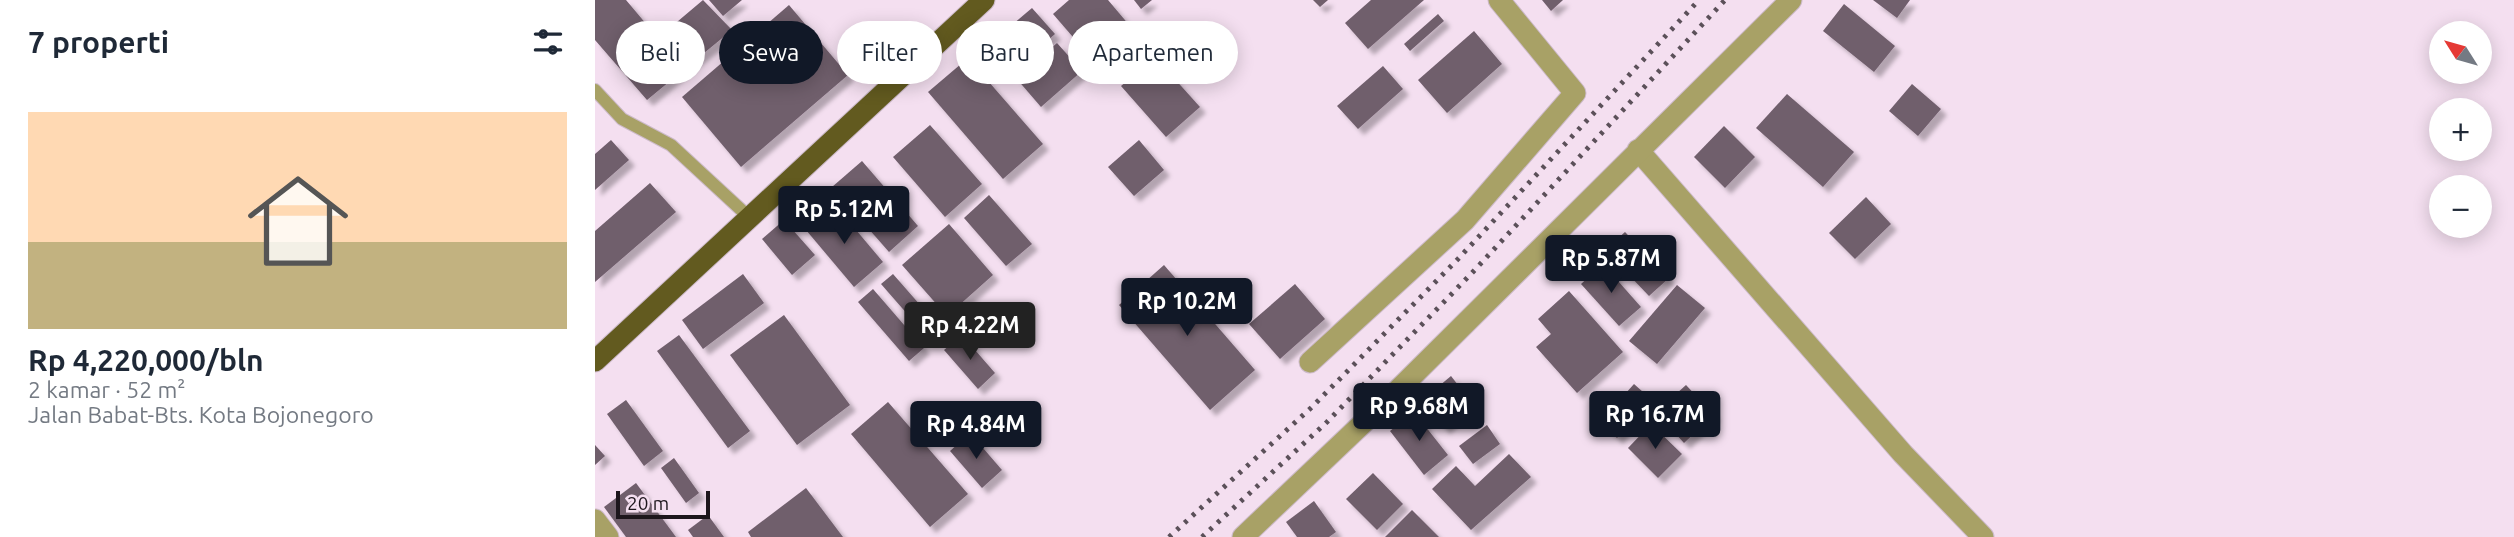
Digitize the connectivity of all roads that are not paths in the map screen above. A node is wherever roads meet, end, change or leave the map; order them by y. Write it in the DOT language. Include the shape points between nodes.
graph roads {
  1 [pos="983,0"];
  2 [pos="1499,0"];
  3 [pos="1791,0"];
  4 [pos="595,90"];
  5 [pos="1638,149"];
  6 [pos="750,218"];
  7 [pos="595,361"];
  8 [pos="1310,362"];
  9 [pos="595,520"];
  10 [pos="608,537"];
  11 [pos="1243,537"];
  12 [pos="1983,537"];
  1 -- 6 [label="highway"];
  2 -- 8 [label="street" via="1575,93 1465,219"];
  3 -- 5 [label="street"];
  4 -- 6 [label="lane" via="622,119 671,145"];
  5 -- 11 [label="street" via="1399,389"];
  5 -- 12 [label="street" via="1894,444"];
  6 -- 7 [label="highway"];
  9 -- 10 [label="street"];
}
